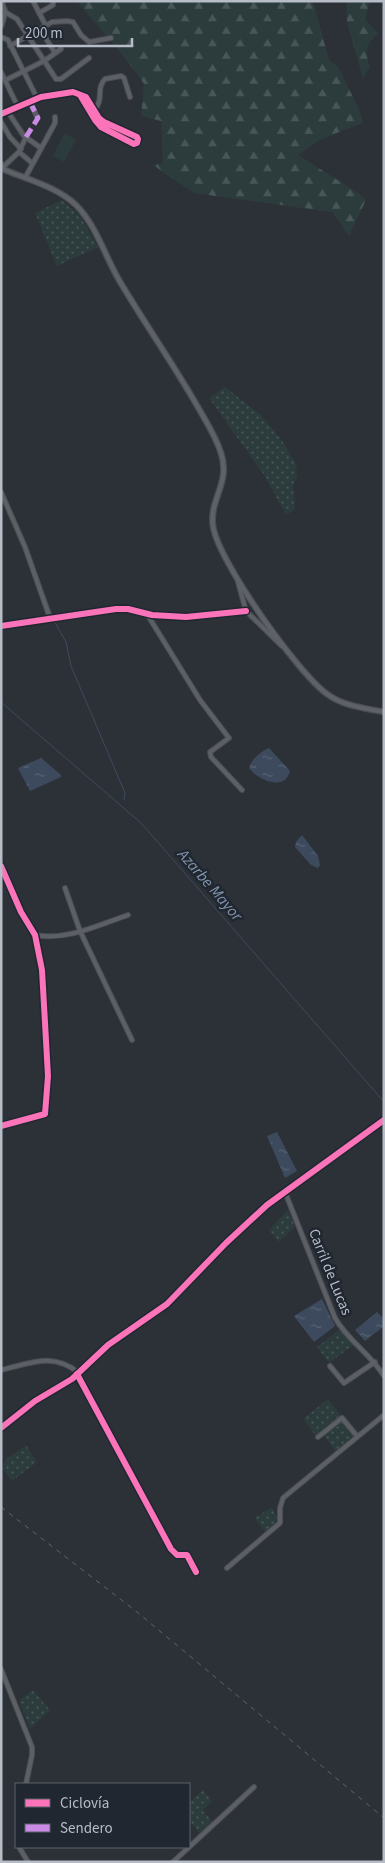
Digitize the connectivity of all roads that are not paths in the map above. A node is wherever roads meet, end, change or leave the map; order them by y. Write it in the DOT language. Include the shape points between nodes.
graph roads {
  1 [pos="2,1"];
  2 [pos="33,1"];
  3 [pos="53,1"];
  4 [pos="5,12"];
  5 [pos="39,13"];
  6 [pos="1,26"];
  7 [pos="46,26"];
  8 [pos="40,29"];
  9 [pos="28,36"];
  10 [pos="1,37"];
  11 [pos="111,38"];
  12 [pos="10,46"];
  13 [pos="60,49"];
  14 [pos="54,53"];
  15 [pos="89,58"];
  16 [pos="44,61"];
  17 [pos="24,71"];
  18 [pos="1,72"];
  19 [pos="6,80"];
  20 [pos="80,95"];
  21 [pos="130,97"];
  22 [pos="37,98"];
  23 [pos="30,102"];
  24 [pos="18,107"];
  25 [pos="94,110"];
  26 [pos="8,112"];
  27 [pos="1,114"];
  28 [pos="37,117"];
  29 [pos="55,117"];
  30 [pos="1,122"];
  31 [pos="26,137"];
  32 [pos="41,148"];
  33 [pos="20,151"];
  34 [pos="32,163"];
  35 [pos="3,167"];
  36 [pos="1,175"];
  37 [pos="25,178"];
  38 [pos="1,492"];
  39 [pos="237,577"];
  40 [pos="246,611"];
  41 [pos="146,614"];
  42 [pos="50,618"];
  43 [pos="1,626"];
  44 [pos="286,648"];
  45 [pos="384,712"];
  46 [pos="242,790"];
  47 [pos="1,866"];
  48 [pos="65,888"];
  49 [pos="128,915"];
  50 [pos="80,931"];
  51 [pos="35,935"];
  52 [pos="132,1040"];
  53 [pos="384,1120"];
  54 [pos="1,1126"];
  55 [pos="285,1192"];
  56 [pos="375,1362"];
  57 [pos="330,1366"];
  58 [pos="1,1370"];
  59 [pos="78,1373"];
  60 [pos="384,1376"];
  61 [pos="384,1415"];
  62 [pos="1,1428"];
  63 [pos="358,1436"];
  64 [pos="318,1437"];
  65 [pos="227,1568"];
  66 [pos="196,1572"];
  67 [pos="1,1668"];
  68 [pos="26,1783"];
  69 [pos="254,1787"];
  70 [pos="190,1846"];
  71 [pos="20,1848"];
  72 [pos="188,1848"];
  73 [pos="28,1862"];
  74 [pos="173,1862"];
  1 -- 4 [label="main road"];
  2 -- 5 [label="street"];
  3 -- 5 [label="street" via="54,4"];
  4 -- 6 [label="main road"];
  4 -- 9 [label="street" via="17,19"];
  5 -- 7 [label="street"];
  7 -- 8 [label="street"];
  7 -- 11 [label="street" via="57,21 70,21 89,42"];
  8 -- 9 [label="street"];
  8 -- 14 [label="street"];
  9 -- 12 [label="street"];
  9 -- 16 [label="street"];
  10 -- 12 [label="street"];
  12 -- 17 [label="street"];
  13 -- 14 [label="street"];
  14 -- 16 [label="street"];
  15 -- 16 [label="street" via="61,79 56,79"];
  16 -- 17 [label="street"];
  17 -- 19 [label="street"];
  17 -- 22 [label="street"];
  18 -- 19 [label="street"];
  19 -- 24 [label="street"];
  20 -- 22 [label="street" via="72,92"];
  20 -- 25 [label="street" via="86,97"];
  20 -- 25 [label="street" via="101,127 137,143 137,137 104,122"];
  21 -- 25 [label="street" via="124,78 105,79 99,89 99,105"];
  22 -- 23 [label="street"];
  23 -- 24 [label="street"];
  23 -- 28 [label="street"];
  24 -- 26 [label="street"];
  26 -- 27 [label="street"];
  26 -- 31 [label="street"];
  29 -- 32 [label="street"];
  30 -- 33 [label="street"];
  31 -- 32 [label="street"];
  31 -- 33 [label="street"];
  32 -- 34 [label="street"];
  33 -- 34 [label="street"];
  33 -- 35 [label="street"];
  34 -- 37 [label="street"];
  35 -- 36 [label="main road"];
  35 -- 37 [label="main road"];
  37 -- 39 [label="main road" via="67,198 84,215 218,444 224,474 213,512 213,527"];
  38 -- 42 [label="street"];
  39 -- 40 [label="street"];
  39 -- 44 [label="main road"];
  40 -- 41 [label="street" via="196,617"];
  40 -- 44 [label="street"];
  41 -- 42 [label="street" via="116,608"];
  41 -- 46 [label="street" via="200,700 229,738 210,752 211,756"];
  42 -- 43 [label="street"];
  44 -- 45 [label="main road" via="310,678 328,694 343,703"];
  47 -- 51 [label="street"];
  48 -- 50 [label="street"];
  49 -- 50 [label="street"];
  50 -- 51 [label="street" via="62,936"];
  50 -- 52 [label="street"];
  51 -- 54 [label="street" via="42,970 48,1076 45,1114"];
  53 -- 55 [label="street"];
  55 -- 56 [label="street, Carril de Lucas" via="335,1318"];
  55 -- 59 [label="street" via="240,1229 167,1304 108,1345"];
  56 -- 57 [label="street" via="344,1383"];
  56 -- 60 [label="street, Carril de Lucas"];
  58 -- 59 [label="street" via="53,1360 70,1365"];
  59 -- 62 [label="street"];
  59 -- 66 [label="street" via="170,1549 176,1555 187,1555"];
  61 -- 63 [label="street"];
  63 -- 64 [label="street" via="342,1418"];
  63 -- 65 [label="street" via="283,1498 280,1523"];
  67 -- 68 [label="street" via="32,1748"];
  69 -- 70 [label="street"];
  71 -- 73 [label="street"];
  72 -- 74 [label="street"];
}
